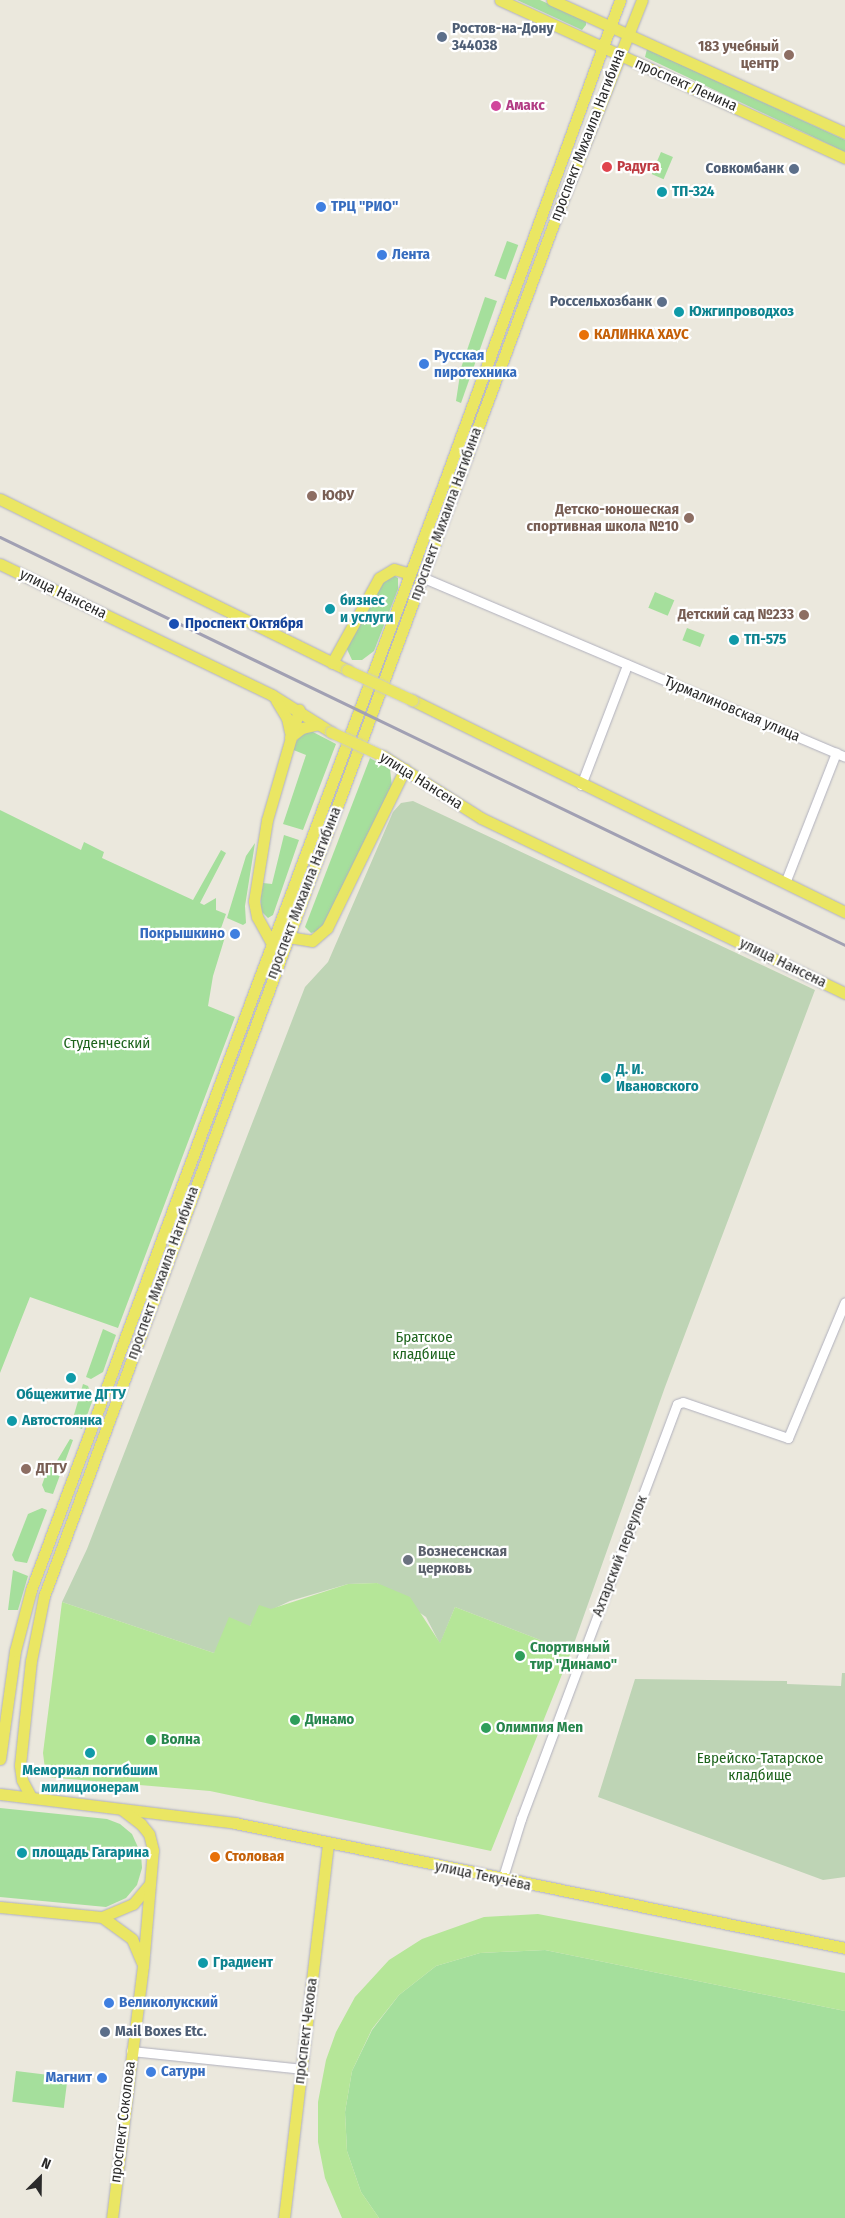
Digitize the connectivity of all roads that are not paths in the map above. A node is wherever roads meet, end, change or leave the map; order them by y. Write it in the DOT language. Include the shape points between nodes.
graph roads {
  1 [pos="500,0"];
  2 [pos="552,0"];
  3 [pos="620,0"];
  4 [pos="642,0"];
  5 [pos="610,26"];
  6 [pos="628,33"];
  7 [pos="601,48"];
  8 [pos="619,56"];
  9 [pos="845,133"];
  10 [pos="845,158"];
  11 [pos="0,499"];
  12 [pos="0,564"];
  13 [pos="410,574"];
  14 [pos="424,578"];
  15 [pos="332,663"];
  16 [pos="627,665"];
  17 [pos="272,695"];
  18 [pos="299,710"];
  19 [pos="319,724"];
  20 [pos="290,737"];
  21 [pos="841,755"];
  22 [pos="405,769"];
  23 [pos="581,785"];
  24 [pos="785,883"];
  25 [pos="845,912"];
  26 [pos="278,923"];
  27 [pos="262,924"];
  28 [pos="288,937"];
  29 [pos="271,942"];
  30 [pos="845,994"];
  31 [pos="845,1302"];
  32 [pos="0,1760"];
  33 [pos="0,1794"];
  34 [pos="31,1798"];
  35 [pos="120,1808"];
  36 [pos="328,1844"];
  37 [pos="502,1880"];
  38 [pos="150,1884"];
  39 [pos="0,1907"];
  40 [pos="102,1917"];
  41 [pos="845,1948"];
  42 [pos="143,1966"];
  43 [pos="131,2051"];
  44 [pos="301,2069"];
  45 [pos="112,2218"];
  46 [pos="284,2218"];
  1 -- 7 [label="main road, проспект Ленина"];
  2 -- 5 [label="main road, проспект Ленина"];
  3 -- 5 [label="main road, проспект Михаила Нагибина"];
  4 -- 6 [label="main road, проспект Михаила Нагибина"];
  5 -- 6 [label="main road, проспект Ленина"];
  5 -- 7 [label="main road, проспект Михаила Нагибина"];
  6 -- 8 [label="main road, проспект Михаила Нагибина"];
  6 -- 9 [label="main road, проспект Ленина"];
  7 -- 8 [label="main road, проспект Ленина"];
  7 -- 13 [label="main road, проспект Михаила Нагибина"];
  8 -- 10 [label="main road, проспект Ленина"];
  8 -- 14 [label="main road, проспект Михаила Нагибина" via="556,217"];
  11 -- 15 [label="main road"];
  12 -- 17 [label="main road, улица Нансена"];
  13 -- 15 [label="main road" via="394,569 379,578"];
  13 -- 26 [label="main road, проспект Михаила Нагибина"];
  14 -- 16 [label="street, Турмалиновская улица"];
  14 -- 28 [label="main road, проспект Михаила Нагибина"];
  15 -- 23 [label="main road, bridge"];
  16 -- 21 [label="street, Турмалиновская улица"];
  16 -- 23 [label="street"];
  17 -- 18 [label="main road, улица Нансена"];
  17 -- 20 [label="main road" via="287,718"];
  18 -- 19 [label="main road, улица Нансена"];
  18 -- 20 [label="main road"];
  19 -- 20 [label="main road" via="302,728"];
  19 -- 22 [label="main road, улица Нансена, bridge"];
  20 -- 27 [label="main road" via="267,820 255,896 256,913"];
  21 -- 24 [label="street, Турмалиновская улица"];
  22 -- 28 [label="main road" via="326,928 312,941"];
  22 -- 30 [label="main road, улица Нансена" via="481,818"];
  23 -- 24 [label="main road"];
  24 -- 25 [label="main road"];
  26 -- 27 [label="main road"];
  26 -- 29 [label="main road, проспект Михаила Нагибина"];
  27 -- 29 [label="main road"];
  28 -- 34 [label="main road, проспект Михаила Нагибина" via="44,1596 31,1661 20,1765 22,1780"];
  29 -- 32 [label="main road, проспект Михаила Нагибина" via="31,1590 16,1643"];
  31 -- 37 [label="street, Ахтарский переулок" via="788,1438 679,1402 521,1819"];
  33 -- 34 [label="main road"];
  34 -- 35 [label="main road"];
  35 -- 36 [label="main road, улица Текучёва" via="235,1823"];
  35 -- 38 [label="main road" via="141,1824 151,1840"];
  36 -- 37 [label="main road, улица Текучёва"];
  36 -- 44 [label="main road, проспект Чехова"];
  37 -- 41 [label="main road, улица Текучёва"];
  38 -- 40 [label="main road" via="133,1904"];
  38 -- 42 [label="main road, проспект Соколова"];
  39 -- 40 [label="main road"];
  40 -- 42 [label="main road" via="132,1939"];
  42 -- 43 [label="main road, проспект Соколова"];
  43 -- 44 [label="street"];
  43 -- 45 [label="main road, проспект Соколова"];
  44 -- 46 [label="main road, проспект Чехова"];
}
